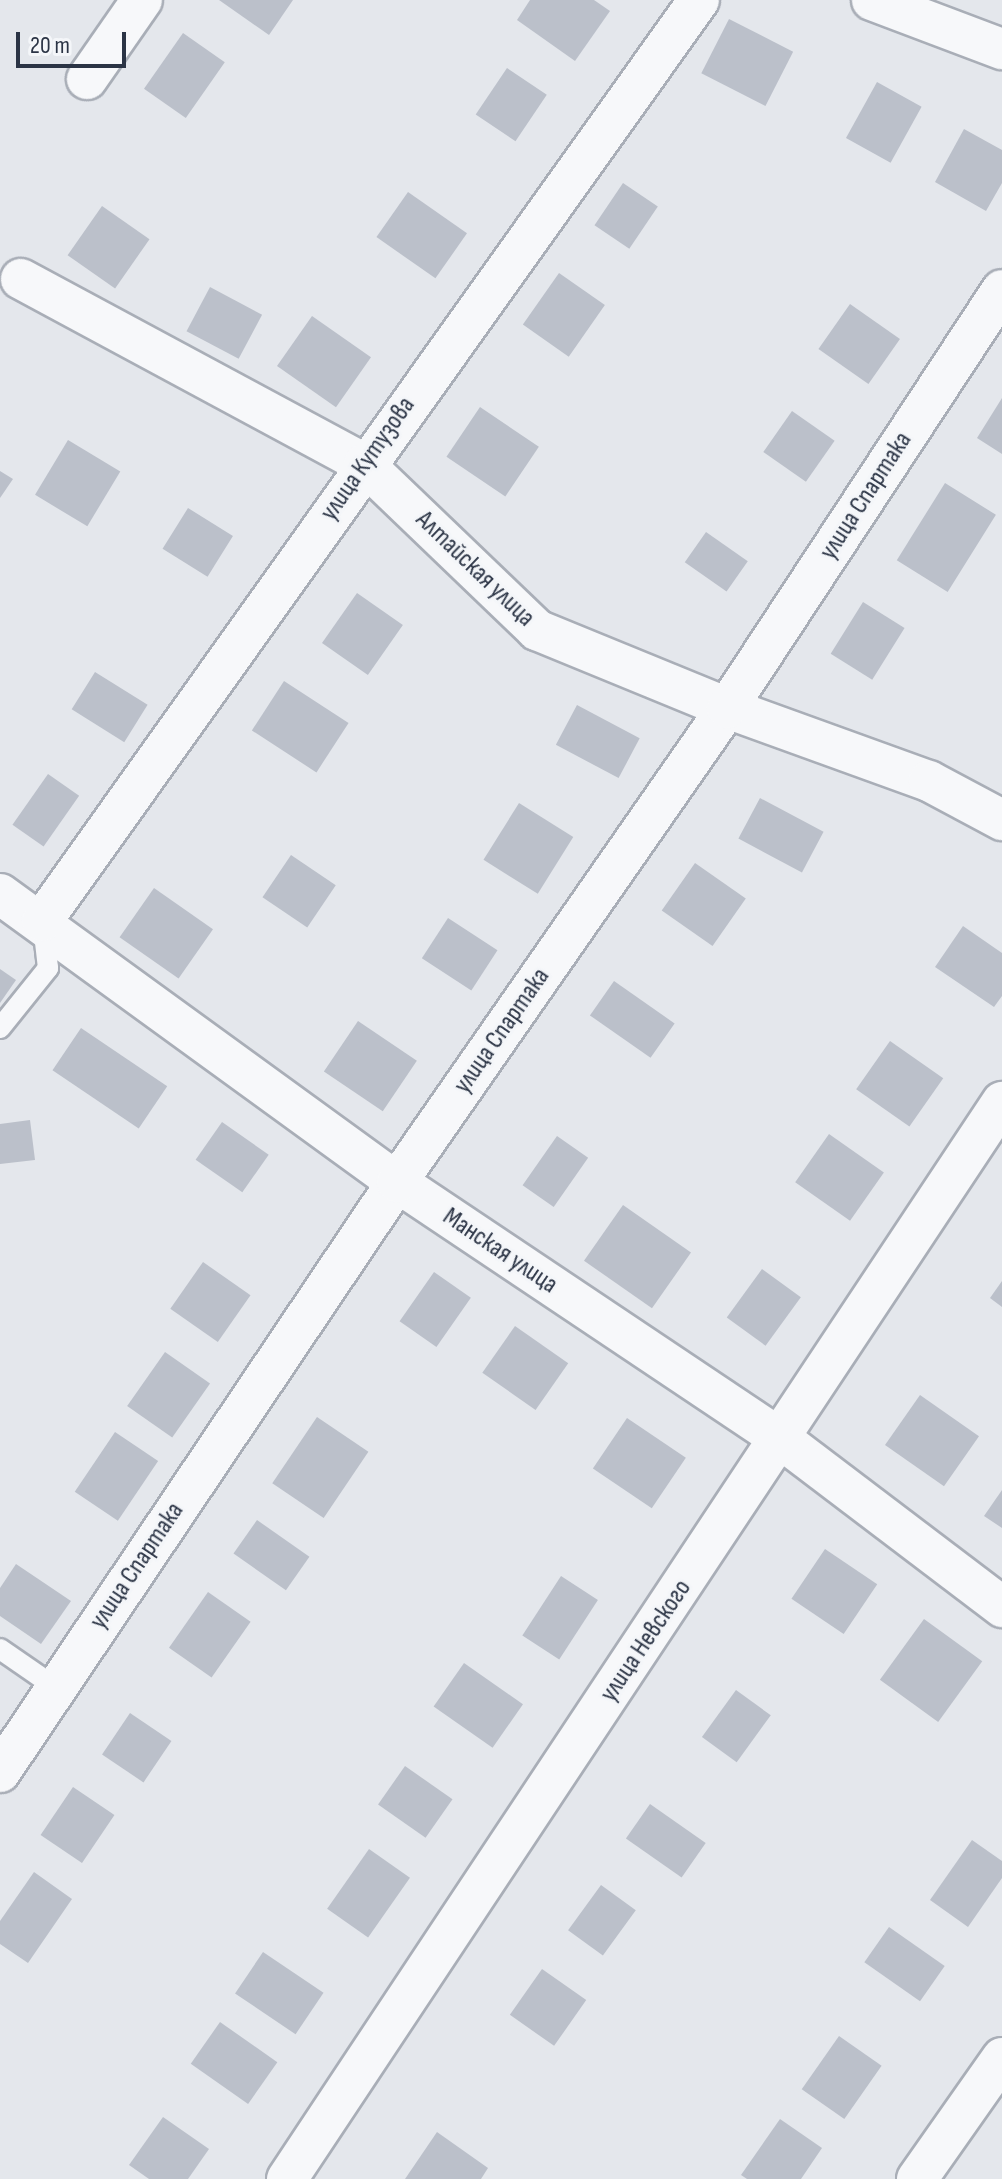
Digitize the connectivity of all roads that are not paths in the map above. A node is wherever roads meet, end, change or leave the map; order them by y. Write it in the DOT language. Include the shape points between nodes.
graph roads {
  1 [pos="142,0"];
  2 [pos="699,0"];
  3 [pos="872,0"];
  4 [pos="1002,49"];
  5 [pos="87,79"];
  6 [pos="21,279"];
  7 [pos="1002,290"];
  8 [pos="364,464"];
  9 [pos="727,708"];
  10 [pos="1002,820"];
  11 [pos="0,894"];
  12 [pos="42,921"];
  13 [pos="0,1028"];
  14 [pos="1002,1102"];
  15 [pos="397,1182"];
  16 [pos="781,1439"];
  17 [pos="1002,1607"];
  18 [pos="0,1649"];
  19 [pos="55,1687"];
  20 [pos="0,1772"];
  21 [pos="1002,2058"];
  22 [pos="287,2179"];
  23 [pos="917,2179"];
  1 -- 5 [label="street"];
  2 -- 8 [label="street, улица Кутузова"];
  3 -- 4 [label="street"];
  6 -- 8 [label="street, Алтайская улица"];
  7 -- 9 [label="street, улица Спартака"];
  8 -- 9 [label="street, Алтайская улица" via="537,630"];
  8 -- 12 [label="street, улица Кутузова"];
  9 -- 10 [label="street, Алтайская улица" via="929,781"];
  9 -- 15 [label="street, улица Спартака"];
  11 -- 12 [label="street, Манская улица"];
  12 -- 13 [label="lane" via="48,968"];
  12 -- 15 [label="street, Манская улица"];
  14 -- 16 [label="street, улица Невского"];
  15 -- 16 [label="street, Манская улица"];
  15 -- 19 [label="street, улица Спартака"];
  16 -- 17 [label="street, Манская улица"];
  16 -- 22 [label="street, улица Невского"];
  18 -- 19 [label="lane"];
  19 -- 20 [label="street, улица Спартака"];
  21 -- 23 [label="street"];
}
